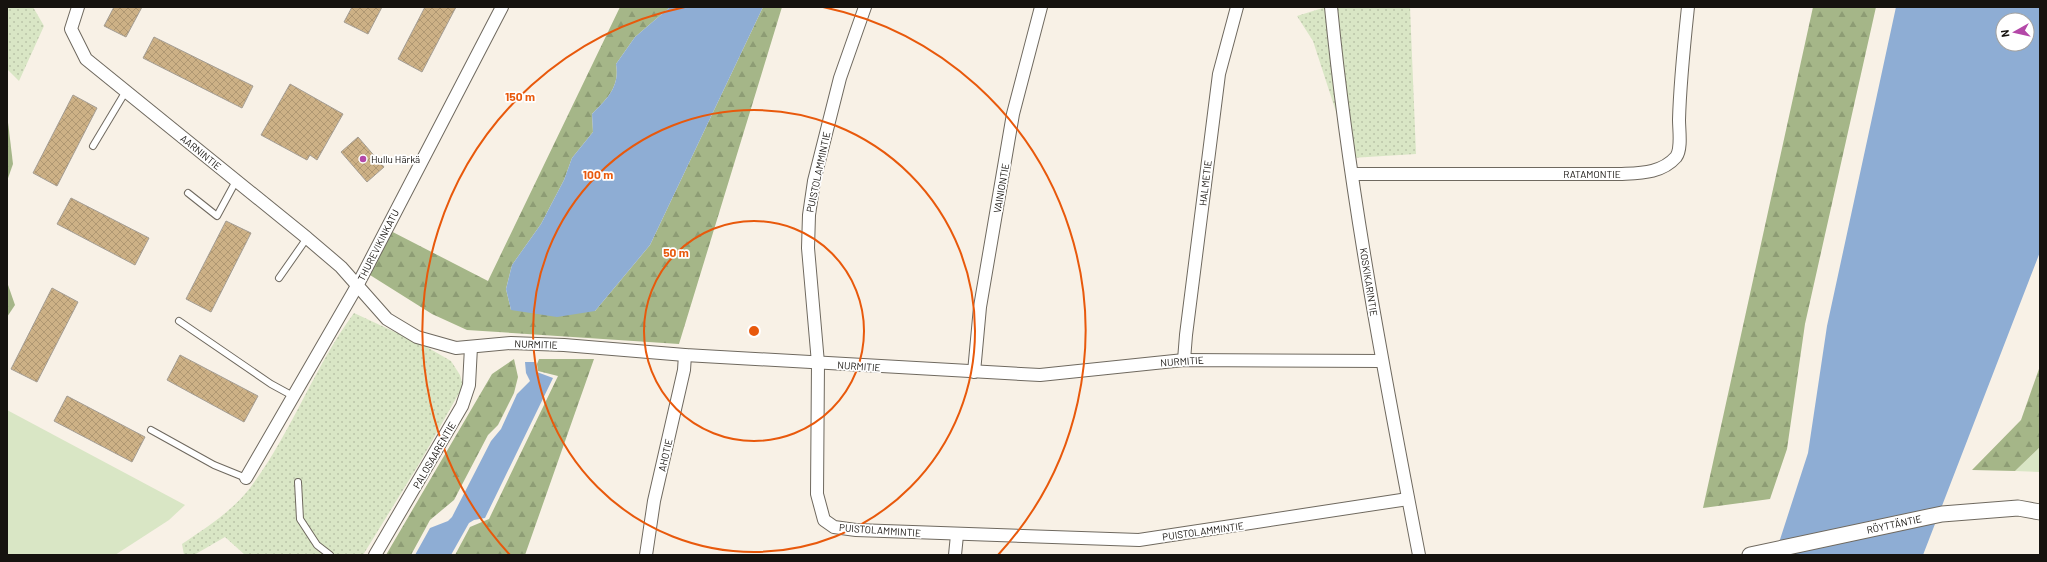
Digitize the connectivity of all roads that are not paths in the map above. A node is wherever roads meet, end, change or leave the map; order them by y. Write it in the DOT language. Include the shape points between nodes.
graph roads {
  1 [pos="78,7"];
  2 [pos="502,7"];
  3 [pos="865,7"];
  4 [pos="1041,7"];
  5 [pos="1237,7"];
  6 [pos="1330,7"];
  7 [pos="1688,7"];
  8 [pos="126,91"];
  9 [pos="93,146"];
  10 [pos="1352,174"];
  11 [pos="236,181"];
  12 [pos="188,192"];
  13 [pos="307,238"];
  14 [pos="279,278"];
  15 [pos="357,286"];
  16 [pos="180,321"];
  17 [pos="471,347"];
  18 [pos="685,355"];
  19 [pos="1184,360"];
  20 [pos="1382,361"];
  21 [pos="818,363"];
  22 [pos="974,372"];
  23 [pos="293,396"];
  24 [pos="152,430"];
  25 [pos="246,478"];
  26 [pos="298,482"];
  27 [pos="1408,499"];
  28 [pos="2040,512"];
  29 [pos="957,535"];
  30 [pos="330,555"];
  31 [pos="375,555"];
  32 [pos="646,555"];
  33 [pos="955,555"];
  34 [pos="1419,555"];
  35 [pos="1750,555"];
  1 -- 8 [label="street, AARNINTIE" via="71,29 86,59"];
  2 -- 15 [label="street, THUREVIKINKATU"];
  3 -- 21 [label="street, PUISTOLAMMINTIE" via="840,78 814,181 809,215 808,248"];
  4 -- 22 [label="street, VAINIONTIE" via="1013,114 980,307"];
  5 -- 19 [label="street, HALMETIE" via="1219,74"];
  6 -- 10 [label="street, KOSKIKARINTIE" via="1339,91"];
  7 -- 10 [label="street, RATAMONTIE" via="1677,156 1662,168 1645,173 1622,174"];
  8 -- 9 [label="lane"];
  8 -- 11 [label="street, AARNINTIE"];
  10 -- 20 [label="street, KOSKIKARINTIE"];
  11 -- 12 [label="lane" via="217,216"];
  11 -- 13 [label="street, AARNINTIE"];
  13 -- 14 [label="lane"];
  13 -- 15 [label="street, AARNINTIE"];
  15 -- 17 [label="street, NURMITIE" via="386,319 417,337 456,348"];
  15 -- 23 [label="street, THUREVIKINKATU"];
  16 -- 23 [label="lane" via="271,384"];
  17 -- 18 [label="street, NURMITIE" via="511,343"];
  17 -- 31 [label="street, PALOSAARENTIE" via="469,385 462,406"];
  18 -- 21 [label="street, NURMITIE"];
  18 -- 32 [label="street, AHOTIE" via="684,370 654,501"];
  19 -- 20 [label="street, NURMITIE"];
  19 -- 22 [label="street, NURMITIE" via="1040,375"];
  20 -- 27 [label="street, KOSKIKARINTIE"];
  21 -- 22 [label="street, NURMITIE"];
  21 -- 29 [label="street, PUISTOLAMMINTIE" via="817,494 824,520 834,527 856,530"];
  23 -- 25 [label="street, THUREVIKINKATU"];
  24 -- 25 [label="lane" via="214,465"];
  26 -- 30 [label="lane" via="300,519 317,544"];
  27 -- 29 [label="street, PUISTOLAMMINTIE" via="1139,540"];
  27 -- 34 [label="street, KOSKIKARINTIE"];
  28 -- 35 [label="street, RÖYTTÄNTIE" via="2018,508 1942,514"];
  29 -- 33 [label="street"];
}
